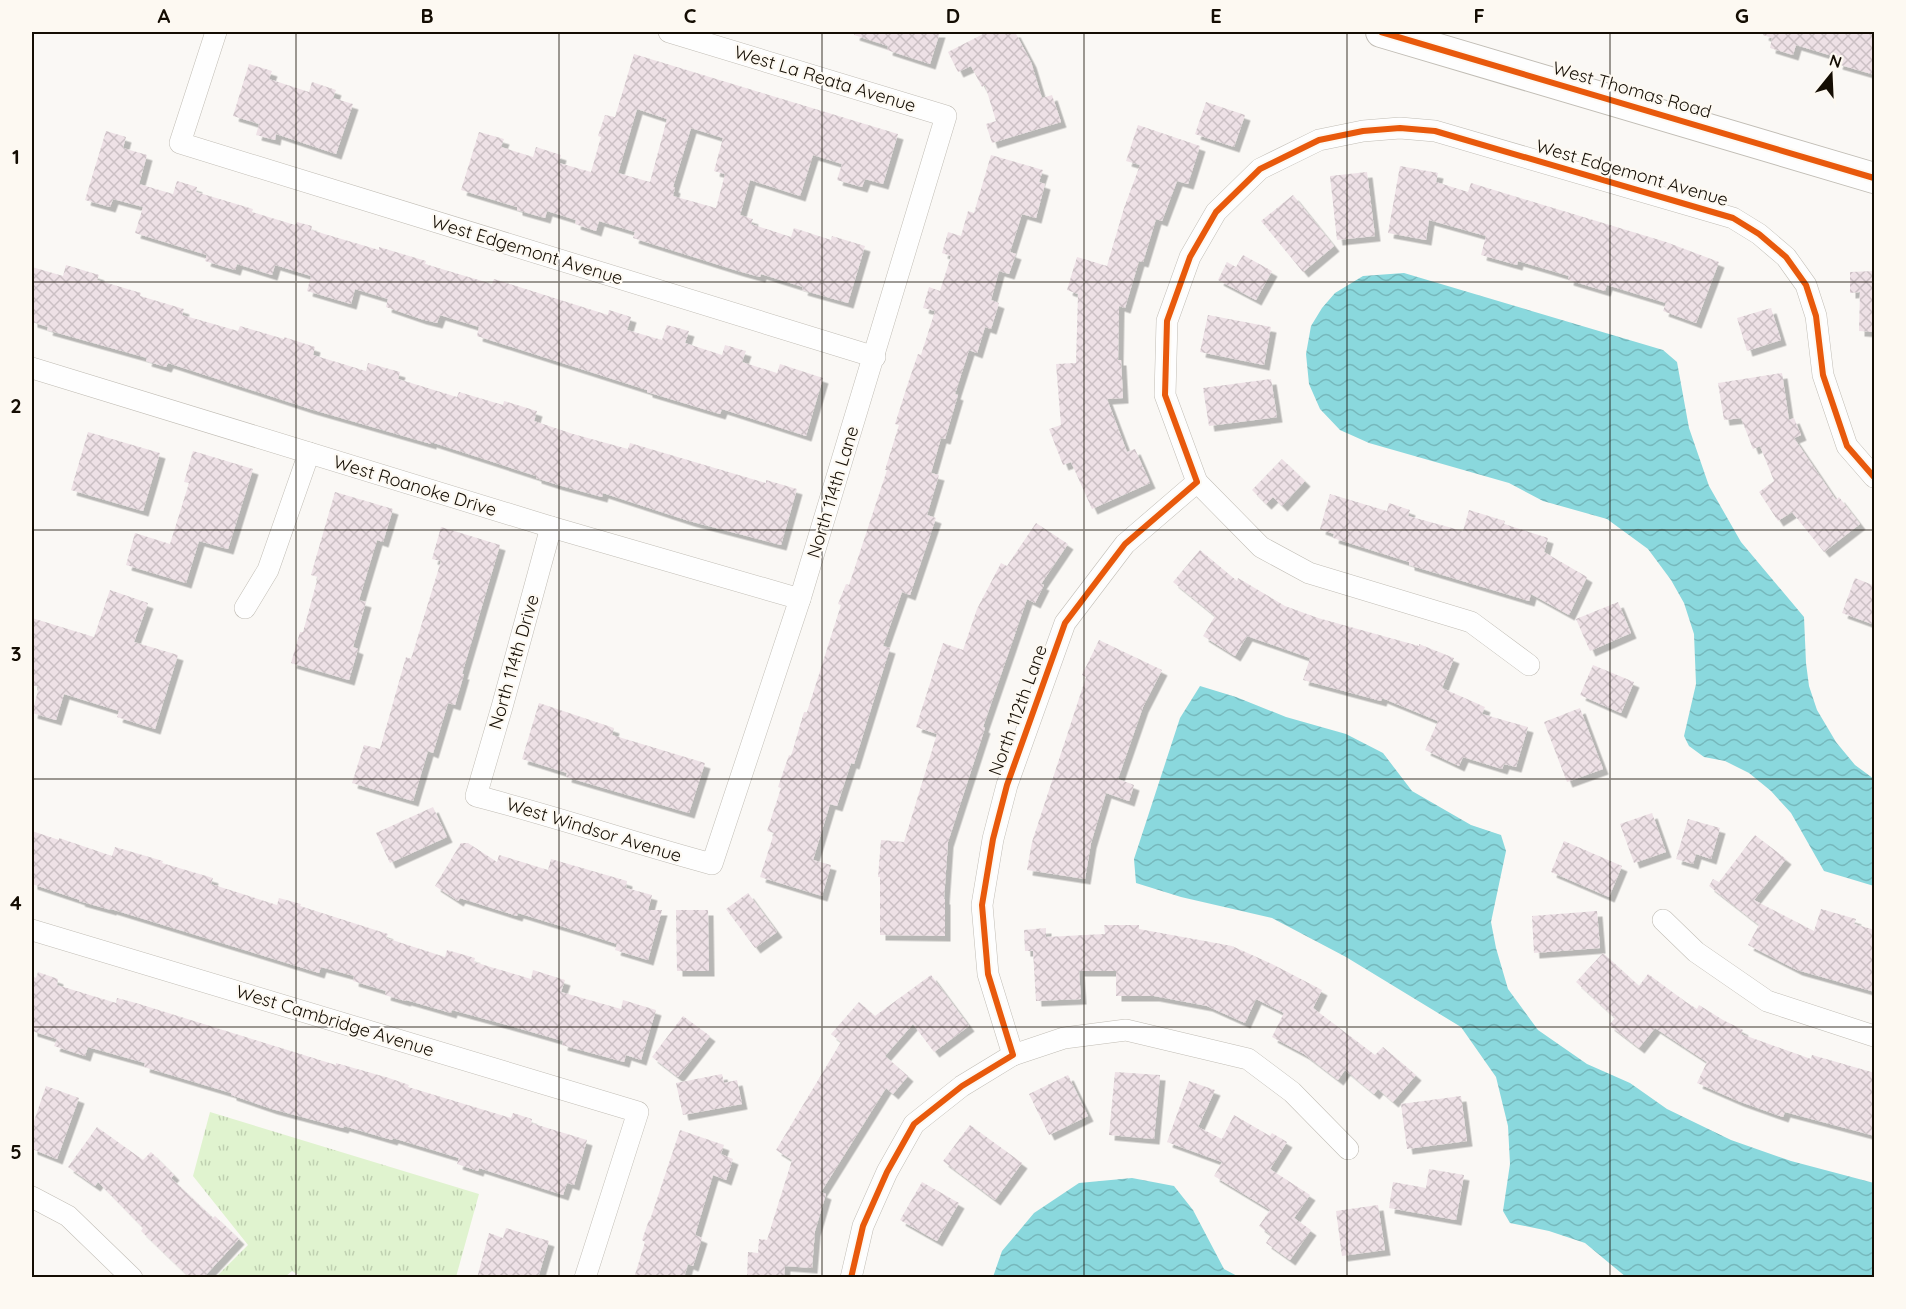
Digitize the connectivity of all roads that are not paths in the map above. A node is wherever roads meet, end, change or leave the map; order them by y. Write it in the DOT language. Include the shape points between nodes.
graph roads {
  1 [pos="216,32"];
  2 [pos="669,32"];
  3 [pos="1380,32"];
  4 [pos="946,116"];
  5 [pos="1875,178"];
  6 [pos="875,357"];
  7 [pos="32,368"];
  8 [pos="309,453"];
  9 [pos="1875,477"];
  10 [pos="1197,482"];
  11 [pos="551,527"];
  12 [pos="800,599"];
  13 [pos="245,608"];
  14 [pos="1529,665"];
  15 [pos="476,796"];
  16 [pos="712,864"];
  17 [pos="1663,920"];
  18 [pos="32,930"];
  19 [pos="1875,1036"];
  20 [pos="1013,1055"];
  21 [pos="1348,1149"];
  22 [pos="32,1197"];
  23 [pos="132,1278"];
  24 [pos="585,1278"];
  25 [pos="851,1278"];
  1 -- 6 [label="street, West Edgemont Avenue" via="180,144"];
  2 -- 4 [label="street, West La Reata Avenue"];
  3 -- 5 [label="main road, West Thomas Road"];
  4 -- 6 [label="street, North 114th Lane"];
  6 -- 12 [label="street, North 114th Lane"];
  7 -- 8 [label="street, West Roanoke Drive"];
  8 -- 11 [label="street, West Roanoke Drive"];
  8 -- 13 [label="street" via="268,570"];
  9 -- 10 [label="street, West Edgemont Avenue" via="1847,446 1823,375 1816,316 1806,285 1786,257 1759,234 1733,218 1435,131 1400,128 1319,140 1260,169 1216,212 1190,257 1167,321 1165,395"];
  10 -- 14 [label="street" via="1261,547 1299,568 1472,622"];
  10 -- 20 [label="street, North 112th Lane" via="1125,544 1065,623 1006,785 982,905 988,974"];
  11 -- 12 [label="street, West Roanoke Drive"];
  11 -- 15 [label="street, North 114th Drive"];
  12 -- 16 [label="street, North 114th Lane"];
  15 -- 16 [label="street, West Windsor Avenue"];
  17 -- 19 [label="street" via="1696,952 1767,1001"];
  18 -- 24 [label="street, West Cambridge Avenue" via="638,1112"];
  20 -- 21 [label="street" via="1064,1038 1126,1030 1248,1059 1292,1092"];
  20 -- 25 [label="street" via="962,1086 914,1124 863,1226"];
  22 -- 23 [label="street" via="68,1216"];
}
